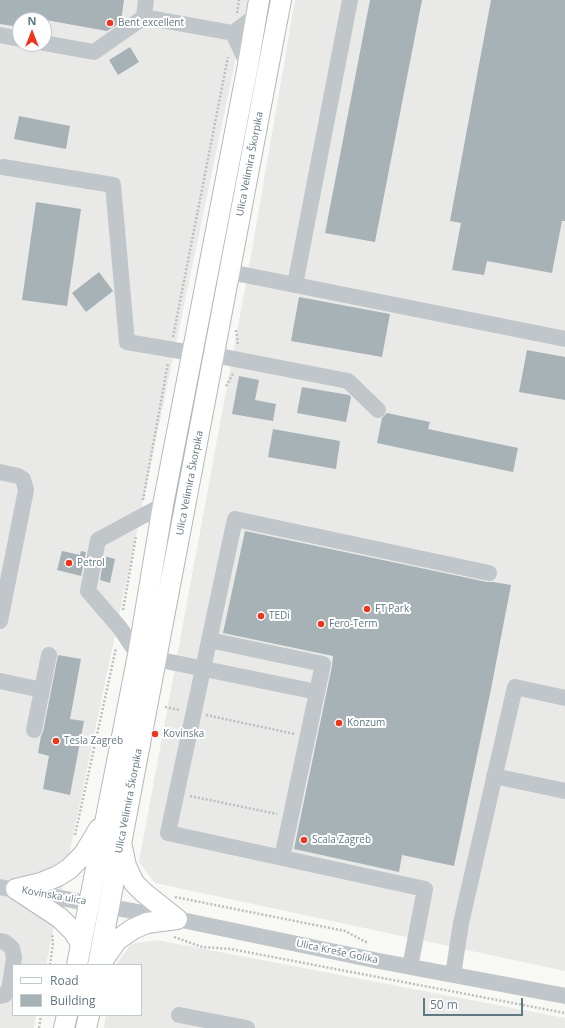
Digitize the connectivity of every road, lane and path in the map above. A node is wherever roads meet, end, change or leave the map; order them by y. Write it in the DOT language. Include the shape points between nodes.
graph roads {
  1 [pos="146,0"];
  2 [pos="282,0"];
  3 [pos="350,0"];
  4 [pos="257,8"];
  5 [pos="144,17"];
  6 [pos="233,32"];
  7 [pos="0,35"];
  8 [pos="12,37"];
  9 [pos="52,44"];
  10 [pos="228,56"];
  11 [pos="248,65"];
  12 [pos="3,167"];
  13 [pos="230,272"];
  14 [pos="296,285"];
  15 [pos="174,334"];
  16 [pos="565,340"];
  17 [pos="192,353"];
  18 [pos="170,356"];
  19 [pos="214,356"];
  20 [pos="378,410"];
  21 [pos="0,472"];
  22 [pos="142,501"];
  23 [pos="163,506"];
  24 [pos="136,534"];
  25 [pos="489,573"];
  26 [pos="123,613"];
  27 [pos="0,618"];
  28 [pos="209,640"];
  29 [pos="117,643"];
  30 [pos="49,655"];
  31 [pos="150,661"];
  32 [pos="202,673"];
  33 [pos="0,681"];
  34 [pos="42,690"];
  35 [pos="316,697"];
  36 [pos="565,698"];
  37 [pos="193,712"];
  38 [pos="163,714"];
  39 [pos="34,730"];
  40 [pos="308,736"];
  41 [pos="494,776"];
  42 [pos="565,791"];
  43 [pos="183,795"];
  44 [pos="108,810"];
  45 [pos="290,817"];
  46 [pos="75,837"];
  47 [pos="121,840"];
  48 [pos="282,858"];
  49 [pos="8,888"];
  50 [pos="170,896"];
  51 [pos="99,904"];
  52 [pos="173,927"];
  53 [pos="49,929"];
  54 [pos="0,941"];
  55 [pos="81,943"];
  56 [pos="370,944"];
  57 [pos="13,964"];
  58 [pos="50,964"];
  59 [pos="77,964"];
  60 [pos="99,964"];
  61 [pos="100,964"];
  62 [pos="410,967"];
  63 [pos="12,971"];
  64 [pos="453,975"];
  65 [pos="0,996"];
  66 [pos="565,996"];
  67 [pos="565,1013"];
  68 [pos="179,1015"];
  69 [pos="41,1016"];
  70 [pos="67,1016"];
  71 [pos="88,1016"];
  72 [pos="38,1028"];
  73 [pos="64,1028"];
  74 [pos="86,1028"];
  75 [pos="247,1028"];
  1 -- 5 [label="street"];
  2 -- 13 [label="main road, Ulica Velimira Škorpika"];
  3 -- 14 [label="street"];
  4 -- 6 [label="street"];
  4 -- 11 [label="main road, Ulica Velimira Škorpika"];
  5 -- 6 [label="street"];
  5 -- 9 [label="street" via="94,52"];
  6 -- 11 [label="street"];
  7 -- 8 [label="street"];
  10 -- 15 [label="path"];
  11 -- 17 [label="main road, Ulica Velimira Škorpika"];
  12 -- 17 [label="street" via="113,185 127,342"];
  13 -- 14 [label="street"];
  13 -- 19 [label="main road, Ulica Velimira Škorpika"];
  14 -- 16 [label="street"];
  17 -- 23 [label="main road, Ulica Velimira Škorpika"];
  18 -- 22 [label="path"];
  19 -- 20 [label="street" via="348,381"];
  19 -- 31 [label="main road, Ulica Velimira Škorpika"];
  21 -- 27 [label="street" via="23,479 26,490"];
  23 -- 31 [label="main road, Ulica Velimira Škorpika"];
  23 -- 31 [label="street" via="98,540 88,591"];
  24 -- 26 [label="path"];
  25 -- 28 [label="street" via="234,518"];
  28 -- 32 [label="street"];
  28 -- 35 [label="street" via="323,664"];
  29 -- 46 [label="path"];
  30 -- 34 [label="street"];
  31 -- 32 [label="street"];
  31 -- 44 [label="main road, Ulica Velimira Škorpika"];
  31 -- 47 [label="main road, Ulica Velimira Škorpika"];
  32 -- 35 [label="street"];
  32 -- 37 [label="street"];
  33 -- 34 [label="street"];
  34 -- 39 [label="street"];
  35 -- 40 [label="street"];
  36 -- 41 [label="street" via="515,687"];
  37 -- 38 [label="path" via="165,705"];
  37 -- 40 [label="path"];
  37 -- 48 [label="street" via="168,833"];
  40 -- 45 [label="street"];
  41 -- 42 [label="street"];
  41 -- 64 [label="street" via="461,923"];
  43 -- 45 [label="path"];
  44 -- 49 [label="main road" via="84,854 69,869 40,883"];
  44 -- 51 [label="main road, Ulica Velimira Škorpika"];
  45 -- 48 [label="street"];
  47 -- 51 [label="main road, Ulica Velimira Škorpika"];
  47 -- 52 [label="main road" via="126,866 134,883"];
  48 -- 62 [label="street" via="425,889"];
  49 -- 51 [label="street, Kovinska ulica"];
  49 -- 55 [label="main road" via="60,918"];
  50 -- 56 [label="path" via="345,931"];
  51 -- 52 [label="street, Ulica Kreše Golika"];
  51 -- 55 [label="main road, Ulica Velimira Škorpika"];
  51 -- 60 [label="main road, Ulica Velimira Škorpika"];
  52 -- 61 [label="main road" via="147,923 133,929 117,940"];
  52 -- 62 [label="street, Ulica Kreše Golika"];
  52 -- 67 [label="path" via="202,946 231,949"];
  53 -- 58 [label="path" via="53,943"];
  54 -- 57 [label="street" via="12,948"];
  55 -- 59 [label="main road, Ulica Velimira Škorpika"];
  62 -- 64 [label="street, Ulica Kreše Golika"];
  63 -- 65 [label="street" via="9,990"];
  64 -- 66 [label="street, Ulica Kreše Golika"];
  68 -- 75 [label="street"];
  69 -- 72 [label="path"];
  70 -- 73 [label="main road"];
  71 -- 74 [label="main road"];
}
